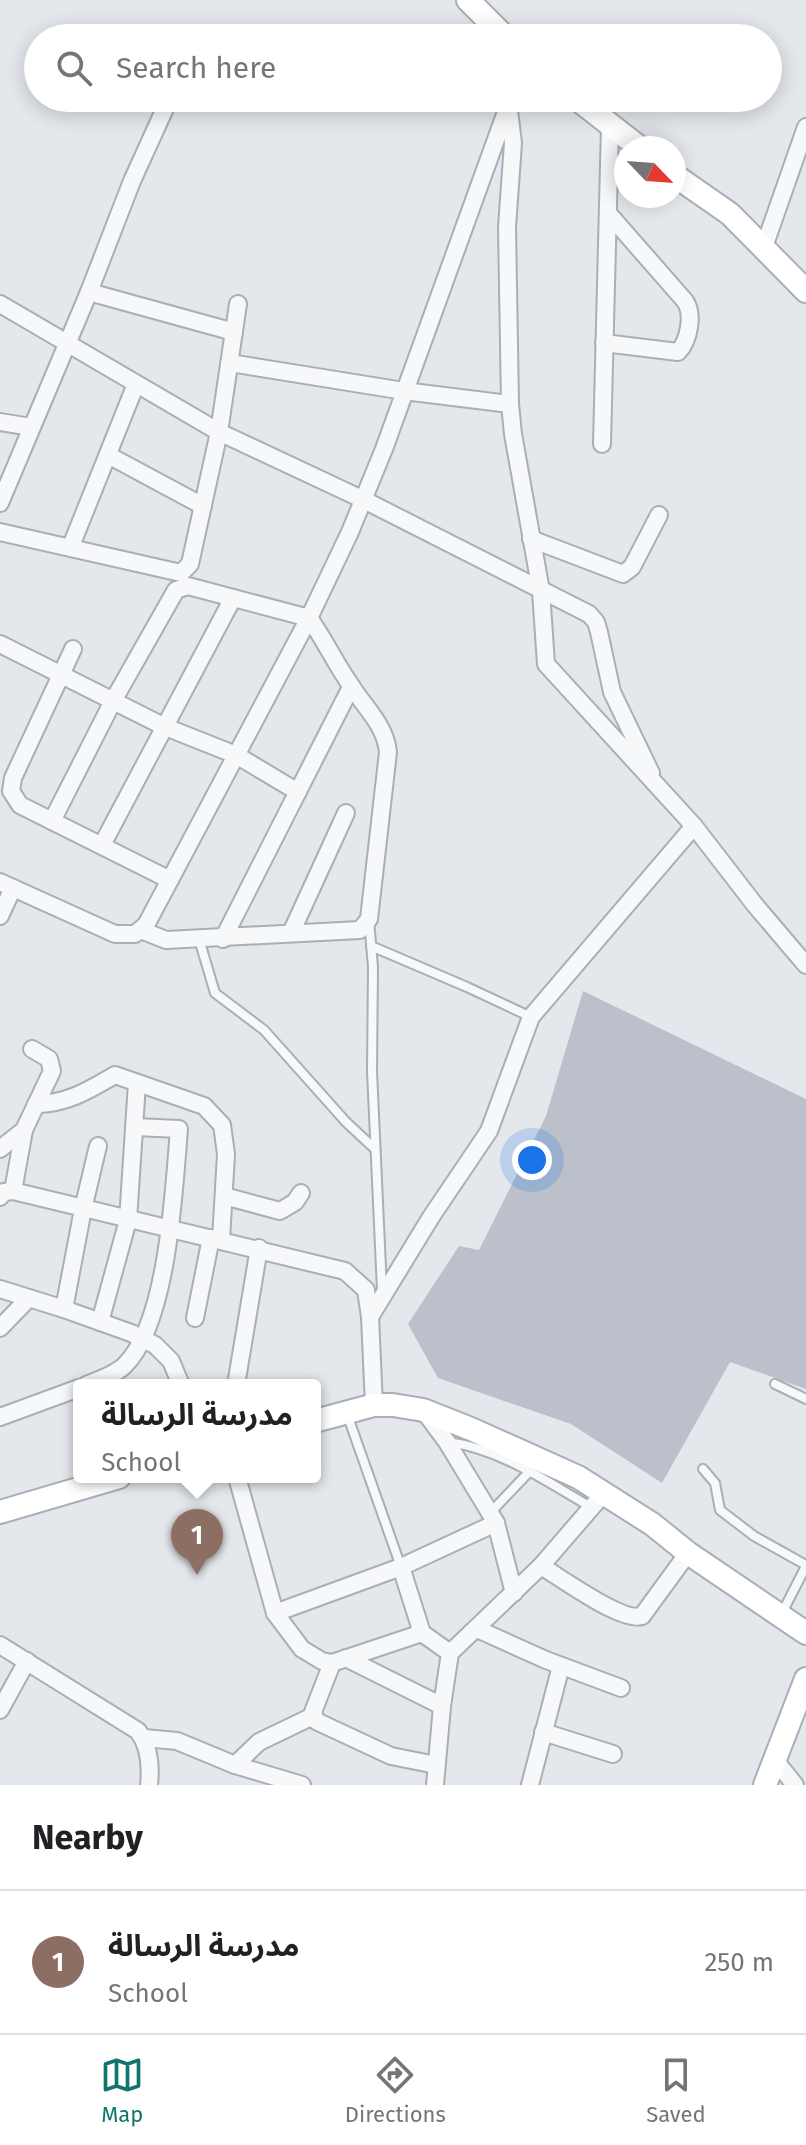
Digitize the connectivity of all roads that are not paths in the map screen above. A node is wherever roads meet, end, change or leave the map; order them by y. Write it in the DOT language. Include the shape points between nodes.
graph roads {
  1 [pos="468,0"];
  2 [pos="492,24"];
  3 [pos="163,112"];
  4 [pos="505,112"];
  5 [pos="510,112"];
  6 [pos="593,112"];
  7 [pos="610,126"];
  8 [pos="806,127"];
  9 [pos="624,136"];
  10 [pos="686,183"];
  11 [pos="608,213"];
  12 [pos="764,247"];
  13 [pos="806,291"];
  14 [pos="89,292"];
  15 [pos="0,304"];
  16 [pos="238,304"];
  17 [pos="234,332"];
  18 [pos="604,343"];
  19 [pos="67,344"];
  20 [pos="230,363"];
  21 [pos="136,384"];
  22 [pos="404,391"];
  23 [pos="510,404"];
  24 [pos="0,422"];
  25 [pos="31,427"];
  26 [pos="219,432"];
  27 [pos="602,444"];
  28 [pos="108,455"];
  29 [pos="364,500"];
  30 [pos="0,503"];
  31 [pos="203,506"];
  32 [pos="659,515"];
  33 [pos="0,532"];
  34 [pos="531,539"];
  35 [pos="71,546"];
  36 [pos="541,591"];
  37 [pos="233,598"];
  38 [pos="309,618"];
  39 [pos="0,644"];
  40 [pos="73,649"];
  41 [pos="61,674"];
  42 [pos="351,687"];
  43 [pos="113,701"];
  44 [pos="163,726"];
  45 [pos="236,755"];
  46 [pos="660,791"];
  47 [pos="298,792"];
  48 [pos="346,813"];
  49 [pos="52,821"];
  50 [pos="694,826"];
  51 [pos="102,845"];
  52 [pos="170,880"];
  53 [pos="7,885"];
  54 [pos="0,916"];
  55 [pos="369,919"];
  56 [pos="141,930"];
  57 [pos="291,933"];
  58 [pos="199,939"];
  59 [pos="223,939"];
  60 [pos="371,946"];
  61 [pos="806,965"];
  62 [pos="531,1017"];
  63 [pos="32,1049"];
  64 [pos="137,1083"];
  65 [pos="182,1098"];
  66 [pos="36,1104"];
  67 [pos="135,1127"];
  68 [pos="179,1129"];
  69 [pos="24,1130"];
  70 [pos="98,1146"];
  71 [pos="0,1149"];
  72 [pos="375,1149"];
  73 [pos="301,1193"];
  74 [pos="7,1194"];
  75 [pos="224,1196"];
  76 [pos="83,1209"];
  77 [pos="128,1220"];
  78 [pos="171,1230"];
  79 [pos="216,1239"];
  80 [pos="259,1248"];
  81 [pos="0,1289"];
  82 [pos="382,1294"];
  83 [pos="29,1298"];
  84 [pos="64,1309"];
  85 [pos="370,1317"];
  86 [pos="195,1318"];
  87 [pos="100,1322"];
  88 [pos="0,1328"];
  89 [pos="144,1340"];
  90 [pos="108,1379"];
  91 [pos="179,1379"];
  92 [pos="237,1379"];
  93 [pos="775,1384"];
  94 [pos="73,1390"];
  95 [pos="806,1399"];
  96 [pos="374,1405"];
  97 [pos="423,1410"];
  98 [pos="346,1413"];
  99 [pos="0,1417"];
  100 [pos="321,1419"];
  101 [pos="447,1442"];
  102 [pos="703,1469"];
  103 [pos="529,1472"];
  104 [pos="99,1483"];
  105 [pos="239,1483"];
  106 [pos="598,1500"];
  107 [pos="0,1512"];
  108 [pos="493,1518"];
  109 [pos="688,1553"];
  110 [pos="541,1566"];
  111 [pos="806,1566"];
  112 [pos="401,1567"];
  113 [pos="514,1593"];
  114 [pos="275,1613"];
  115 [pos="781,1616"];
  116 [pos="477,1629"];
  117 [pos="422,1633"];
  118 [pos="806,1633"];
  119 [pos="0,1645"];
  120 [pos="450,1653"];
  121 [pos="339,1660"];
  122 [pos="27,1661"];
  123 [pos="561,1666"];
  124 [pos="806,1679"];
  125 [pos="621,1688"];
  126 [pos="442,1706"];
  127 [pos="0,1710"];
  128 [pos="313,1716"];
  129 [pos="543,1732"];
  130 [pos="144,1738"];
  131 [pos="613,1754"];
  132 [pos="775,1760"];
  133 [pos="235,1765"];
  134 [pos="436,1765"];
  135 [pos="149,1785"];
  136 [pos="302,1785"];
  137 [pos="435,1785"];
  138 [pos="530,1785"];
  139 [pos="765,1785"];
  140 [pos="795,1785"];
  1 -- 2 [label="street"];
  3 -- 14 [label="street"];
  4 -- 22 [label="street"];
  5 -- 23 [label="street"];
  6 -- 7 [label="street"];
  7 -- 9 [label="street"];
  7 -- 11 [label="street"];
  8 -- 12 [label="street"];
  10 -- 12 [label="street" via="730,214"];
  11 -- 18 [label="street"];
  11 -- 18 [label="street" via="691,313 678,352"];
  12 -- 13 [label="street"];
  14 -- 17 [label="street"];
  14 -- 19 [label="street"];
  15 -- 19 [label="street"];
  16 -- 17 [label="street"];
  17 -- 20 [label="street"];
  18 -- 27 [label="street"];
  19 -- 21 [label="street"];
  19 -- 25 [label="street"];
  20 -- 22 [label="street"];
  20 -- 26 [label="street"];
  21 -- 26 [label="street"];
  21 -- 28 [label="street"];
  22 -- 23 [label="street"];
  22 -- 29 [label="street"];
  23 -- 34 [label="street"];
  24 -- 25 [label="street"];
  25 -- 30 [label="street"];
  26 -- 29 [label="street"];
  26 -- 31 [label="street"];
  28 -- 31 [label="street"];
  28 -- 35 [label="street"];
  29 -- 36 [label="street"];
  29 -- 38 [label="street"];
  31 -- 35 [label="street" via="190,564 181,573"];
  32 -- 34 [label="street" via="632,567 623,574"];
  33 -- 35 [label="street"];
  34 -- 36 [label="street"];
  36 -- 46 [label="street" via="546,664"];
  36 -- 46 [label="street" via="596,622 612,692"];
  37 -- 38 [label="street"];
  37 -- 43 [label="street" via="188,586 176,590"];
  37 -- 44 [label="street"];
  38 -- 42 [label="street"];
  38 -- 45 [label="street"];
  39 -- 41 [label="street"];
  40 -- 41 [label="street"];
  41 -- 43 [label="street"];
  41 -- 49 [label="street" via="11,791 20,805"];
  42 -- 47 [label="street"];
  42 -- 55 [label="street" via="381,727 388,752"];
  43 -- 44 [label="street"];
  43 -- 49 [label="street"];
  44 -- 45 [label="street"];
  44 -- 51 [label="street"];
  45 -- 47 [label="street"];
  45 -- 52 [label="street"];
  46 -- 50 [label="street"];
  47 -- 59 [label="street"];
  48 -- 57 [label="street"];
  49 -- 51 [label="street"];
  50 -- 61 [label="street"];
  50 -- 62 [label="street"];
  51 -- 52 [label="street"];
  52 -- 56 [label="street"];
  53 -- 54 [label="street"];
  53 -- 56 [label="street" via="115,934 129,936"];
  55 -- 57 [label="street" via="360,930"];
  55 -- 60 [label="lane"];
  56 -- 58 [label="street" via="166,940"];
  57 -- 59 [label="street"];
  58 -- 59 [label="street"];
  58 -- 72 [label="lane" via="215,993 264,1030"];
  60 -- 62 [label="lane"];
  60 -- 72 [label="lane"];
  62 -- 82 [label="street" via="489,1131"];
  63 -- 66 [label="street" via="49,1059 52,1071"];
  64 -- 65 [label="street"];
  64 -- 66 [label="street" via="115,1075 56,1104"];
  64 -- 67 [label="street"];
  65 -- 68 [label="street"];
  65 -- 75 [label="street" via="204,1106 222,1125"];
  66 -- 69 [label="street"];
  67 -- 68 [label="street"];
  67 -- 77 [label="street"];
  68 -- 78 [label="street"];
  69 -- 71 [label="street"];
  69 -- 74 [label="street"];
  70 -- 76 [label="street"];
  72 -- 82 [label="lane"];
  73 -- 75 [label="street" via="280,1211"];
  74 -- 76 [label="street"];
  75 -- 79 [label="street"];
  76 -- 77 [label="street"];
  76 -- 84 [label="street"];
  77 -- 78 [label="street"];
  77 -- 87 [label="street"];
  78 -- 79 [label="street"];
  78 -- 89 [label="street"];
  79 -- 80 [label="street"];
  79 -- 86 [label="street"];
  80 -- 85 [label="street" via="345,1271 366,1290"];
  80 -- 92 [label="street"];
  81 -- 83 [label="street"];
  82 -- 85 [label="street"];
  83 -- 84 [label="street"];
  83 -- 88 [label="street"];
  84 -- 87 [label="street"];
  85 -- 96 [label="street"];
  87 -- 89 [label="street"];
  89 -- 90 [label="street"];
  89 -- 91 [label="street" via="165,1353"];
  93 -- 95 [label="lane"];
  94 -- 99 [label="street"];
  96 -- 97 [label="street"];
  96 -- 98 [label="street"];
  97 -- 101 [label="street"];
  97 -- 106 [label="street" via="545,1462"];
  98 -- 100 [label="street"];
  98 -- 112 [label="lane"];
  101 -- 103 [label="lane" via="499,1454"];
  101 -- 108 [label="street"];
  102 -- 111 [label="lane" via="715,1483 720,1510"];
  103 -- 106 [label="lane"];
  103 -- 108 [label="lane"];
  104 -- 107 [label="street"];
  105 -- 114 [label="street"];
  106 -- 109 [label="street" via="652,1524"];
  106 -- 110 [label="street"];
  108 -- 112 [label="street"];
  108 -- 113 [label="street"];
  109 -- 110 [label="street" via="636,1618"];
  109 -- 115 [label="street"];
  110 -- 113 [label="street"];
  111 -- 115 [label="lane"];
  112 -- 114 [label="street"];
  112 -- 117 [label="street"];
  113 -- 116 [label="street"];
  114 -- 121 [label="street" via="302,1649 322,1661"];
  115 -- 118 [label="street"];
  116 -- 120 [label="street"];
  116 -- 123 [label="street"];
  117 -- 120 [label="street"];
  117 -- 121 [label="street"];
  119 -- 122 [label="street"];
  120 -- 126 [label="street"];
  121 -- 126 [label="street"];
  121 -- 128 [label="street"];
  122 -- 127 [label="street"];
  122 -- 130 [label="street"];
  123 -- 125 [label="street"];
  123 -- 129 [label="street"];
  124 -- 132 [label="street"];
  126 -- 134 [label="street"];
  128 -- 133 [label="street" via="259,1742"];
  128 -- 134 [label="street" via="374,1749"];
  129 -- 131 [label="street"];
  129 -- 138 [label="street"];
  130 -- 133 [label="street" via="177,1741"];
  130 -- 135 [label="street" via="151,1765"];
  132 -- 139 [label="street"];
  132 -- 140 [label="street"];
  133 -- 136 [label="street"];
  134 -- 137 [label="street"];
}
